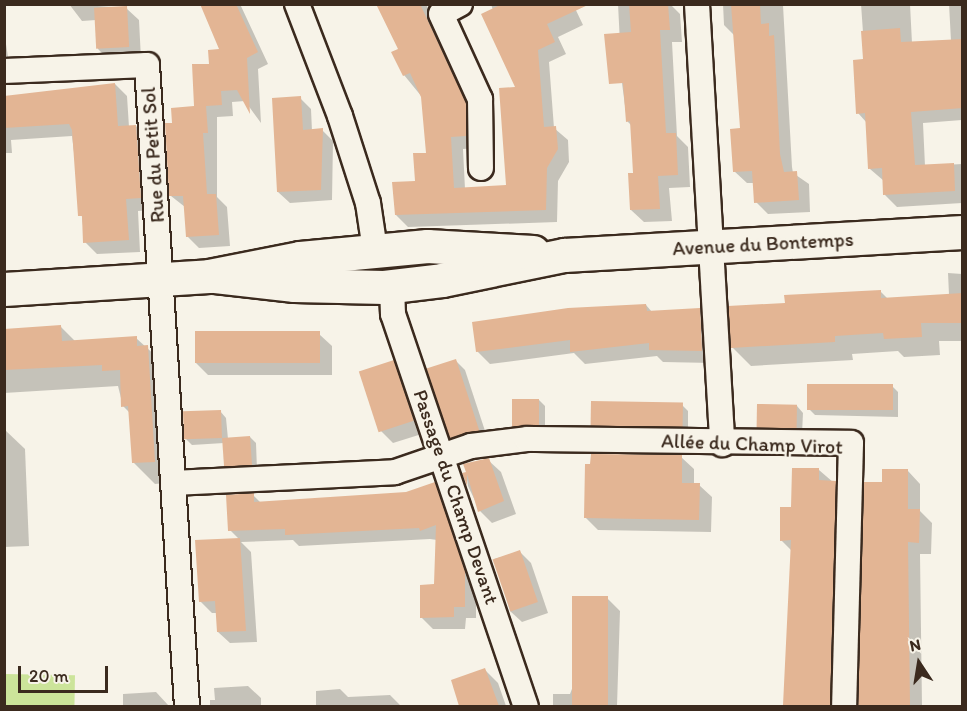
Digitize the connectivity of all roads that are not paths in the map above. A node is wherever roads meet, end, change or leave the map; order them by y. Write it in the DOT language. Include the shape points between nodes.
graph roads {
  1 [pos="297,4"];
  2 [pos="460,4"];
  3 [pos="697,4"];
  4 [pos="4,71"];
  5 [pos="481,168"];
  6 [pos="963,232"];
  7 [pos="709,246"];
  8 [pos="375,250"];
  9 [pos="564,255"];
  10 [pos="216,276"];
  11 [pos="161,279"];
  12 [pos="392,286"];
  13 [pos="4,289"];
  14 [pos="722,444"];
  15 [pos="442,457"];
  16 [pos="173,483"];
  17 [pos="187,706"];
  18 [pos="526,706"];
  19 [pos="844,706"];
  1 -- 8 [label="street" via="368,203"];
  2 -- 5 [label="street" via="441,14 480,99"];
  3 -- 7 [label="street"];
  4 -- 11 [label="street, Rue du Petit Sol" via="147,65"];
  6 -- 7 [label="street, Avenue du Bontemps"];
  7 -- 9 [label="street, Avenue du Bontemps"];
  7 -- 14 [label="street"];
  8 -- 9 [label="street, Avenue du Bontemps" via="459,246"];
  8 -- 10 [label="street, Avenue du Bontemps" via="300,258"];
  9 -- 12 [label="street, Avenue du Bontemps"];
  10 -- 11 [label="street, Avenue du Bontemps"];
  10 -- 12 [label="street, Avenue du Bontemps" via="294,285"];
  11 -- 13 [label="street, Avenue du Bontemps"];
  11 -- 16 [label="street"];
  12 -- 15 [label="street, Passage du Champ Devant" via="393,314"];
  14 -- 15 [label="street, Allée du Champ Virot" via="574,439 492,441"];
  14 -- 19 [label="street, Allée du Champ Virot" via="851,444"];
  15 -- 16 [label="street, Allée du Champ Virot" via="395,472"];
  15 -- 18 [label="street, Passage du Champ Devant"];
  16 -- 17 [label="street"];
}
